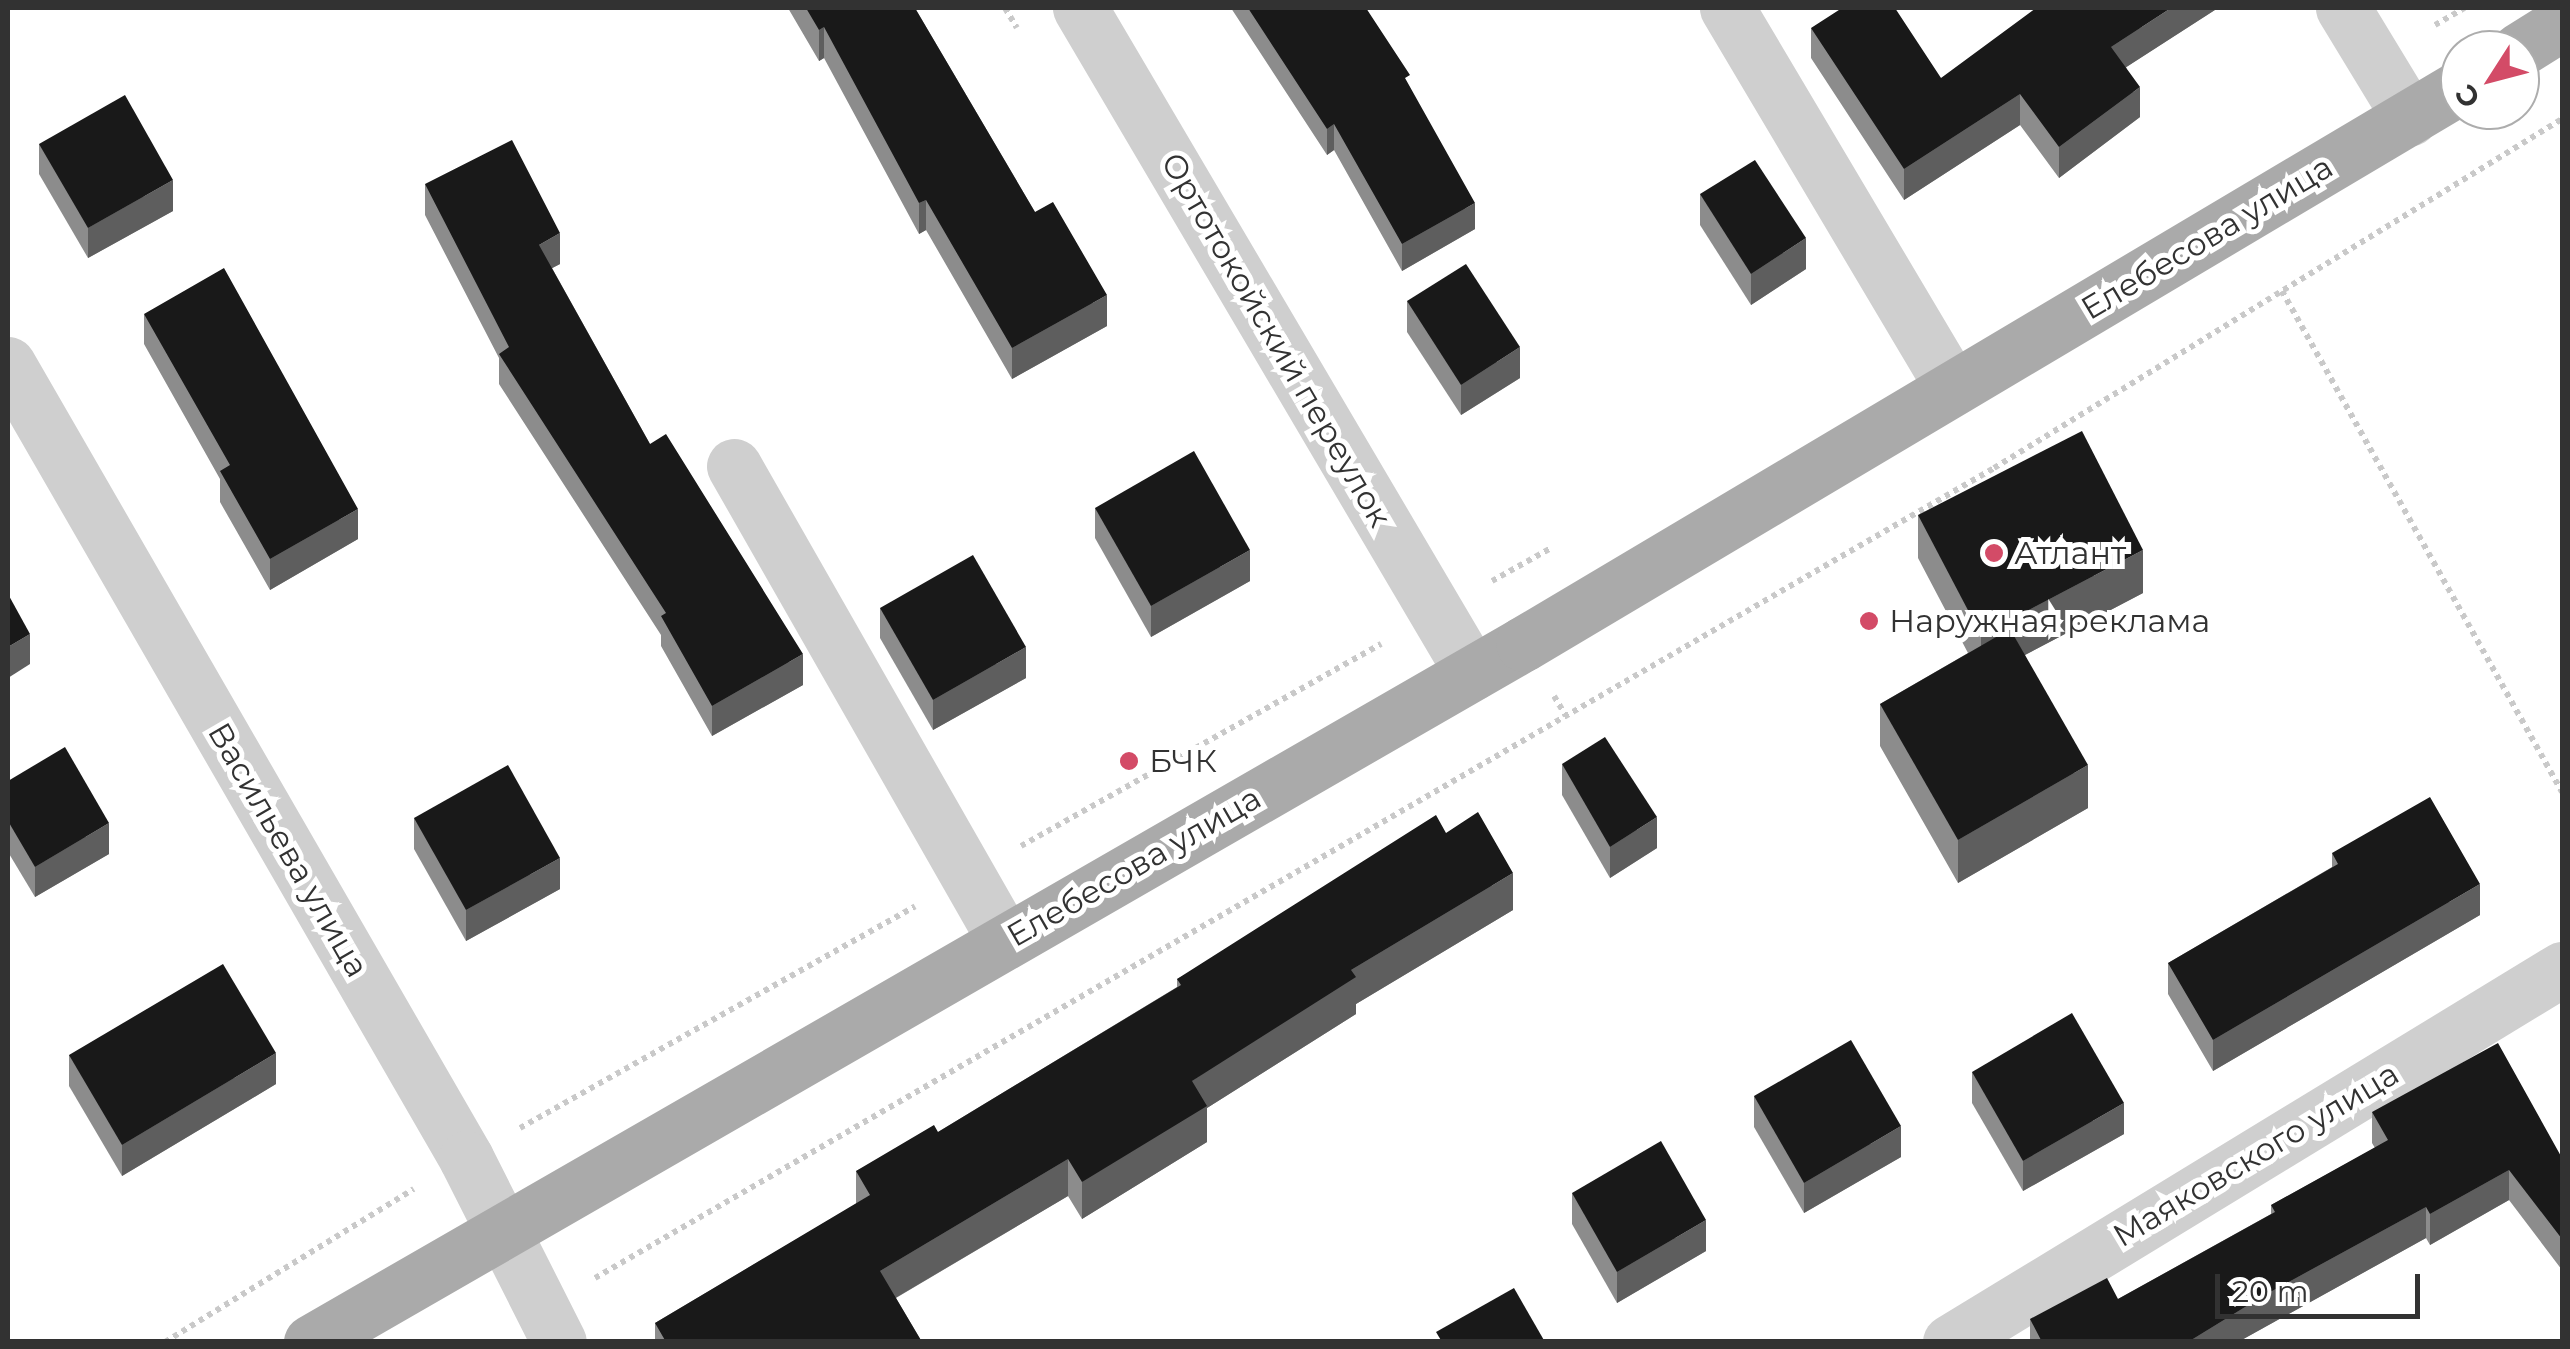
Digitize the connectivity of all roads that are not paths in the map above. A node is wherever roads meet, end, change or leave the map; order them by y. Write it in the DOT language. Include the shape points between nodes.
graph roads {
  1 [pos="1080,8"];
  2 [pos="1727,8"];
  3 [pos="2344,8"];
  4 [pos="2562,23"];
  5 [pos="2540,37"];
  6 [pos="2440,99"];
  7 [pos="2410,118"];
  8 [pos="8,364"];
  9 [pos="1954,388"];
  10 [pos="734,466"];
  11 [pos="1472,672"];
  12 [pos="1005,941"];
  13 [pos="2561,972"];
  14 [pos="503,1230"];
  15 [pos="551,1324"];
  16 [pos="312,1342"];
  17 [pos="1950,1342"];
  1 -- 11 [label="street, Ортотокойский переулок"];
  2 -- 9 [label="street"];
  3 -- 7 [label="street"];
  4 -- 5 [label="main road"];
  6 -- 7 [label="main road, Елебесова улица"];
  7 -- 9 [label="main road, Елебесова улица"];
  8 -- 14 [label="street, Васильева улица"];
  9 -- 11 [label="main road, Елебесова улица"];
  10 -- 12 [label="street"];
  11 -- 12 [label="main road, Елебесова улица"];
  12 -- 14 [label="main road, Елебесова улица"];
  13 -- 17 [label="street, Маяковского улица"];
  14 -- 15 [label="street, Васильева улица"];
  14 -- 16 [label="main road, Елебесова улица"];
}
